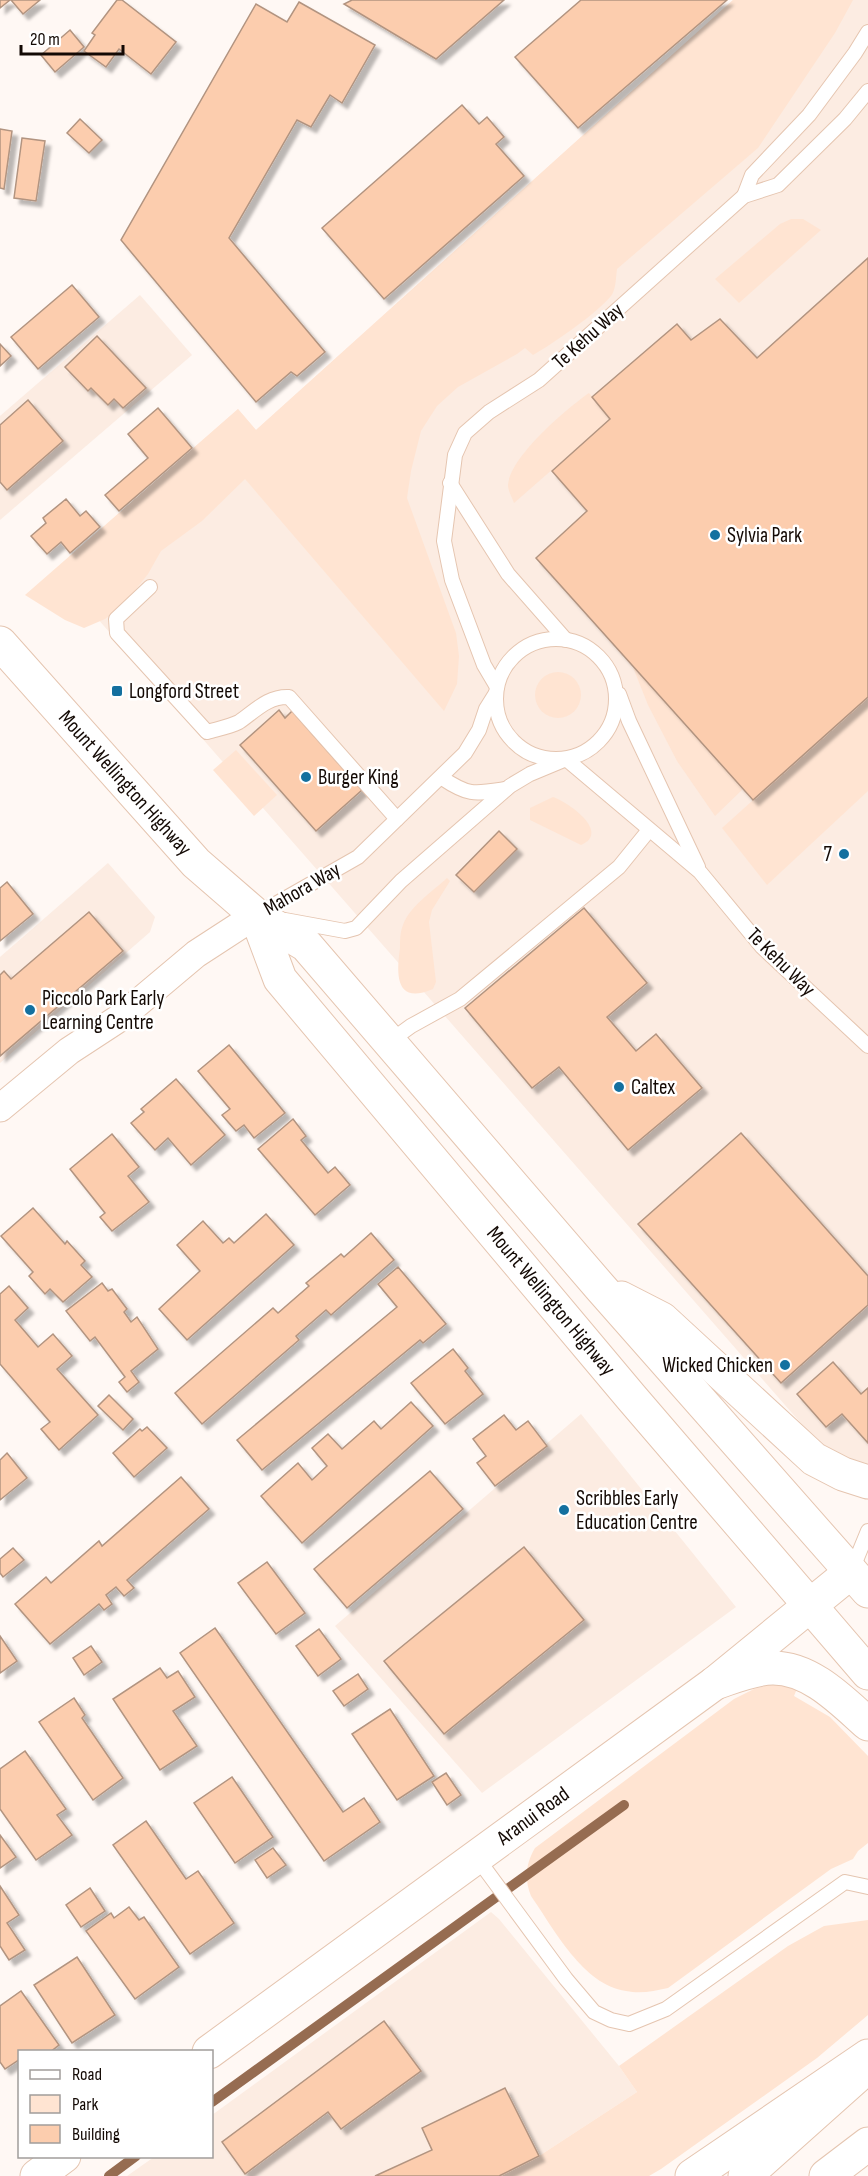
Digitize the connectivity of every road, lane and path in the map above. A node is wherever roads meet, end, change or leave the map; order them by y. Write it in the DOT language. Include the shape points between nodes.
graph roads {
  1 [pos="868,32"];
  2 [pos="868,91"];
  3 [pos="744,196"];
  4 [pos="450,483"];
  5 [pos="150,587"];
  6 [pos="566,640"];
  7 [pos="0,643"];
  8 [pos="613,678"];
  9 [pos="496,690"];
  10 [pos="566,759"];
  11 [pos="442,777"];
  12 [pos="508,788"];
  13 [pos="397,819"];
  14 [pos="649,830"];
  15 [pos="700,872"];
  16 [pos="256,915"];
  17 [pos="389,1042"];
  18 [pos="868,1046"];
  19 [pos="0,1108"];
  20 [pos="600,1287"];
  21 [pos="868,1482"];
  22 [pos="868,1531"];
  23 [pos="862,1576"];
  24 [pos="811,1606"];
  25 [pos="868,1673"];
  26 [pos="715,1683"];
  27 [pos="868,1724"];
  28 [pos="484,1867"];
  29 [pos="868,1887"];
  30 [pos="212,2050"];
  31 [pos="868,2056"];
  32 [pos="868,2067"];
  33 [pos="868,2144"];
  34 [pos="63,2158"];
  35 [pos="37,2176"];
  36 [pos="692,2176"];
  37 [pos="745,2176"];
  38 [pos="826,2176"];
  1 -- 3 [label="lane, Te Kehu Way" via="809,115 752,176"];
  2 -- 3 [label="lane, Te Kehu Way" via="778,184"];
  3 -- 4 [label="lane, Te Kehu Way" via="539,380 465,432 454,455"];
  4 -- 6 [label="lane, Te Kehu Way" via="508,574"];
  4 -- 9 [label="lane, Te Kehu Way" via="444,541 452,580"];
  5 -- 13 [label="lane" via="116,619 117,633 207,732 237,723 267,701 289,697"];
  6 -- 8 [label="lane, Te Kehu Way" via="600,657"];
  6 -- 9 [label="lane, Te Kehu Way" via="535,642 522,650 510,660"];
  7 -- 16 [label="main road, Mount Wellington Highway" via="196,862"];
  8 -- 10 [label="lane, Te Kehu Way" via="616,708 612,723 594,747"];
  8 -- 15 [label="lane, Te Kehu Way"];
  9 -- 10 [label="lane, Te Kehu Way" via="497,715 507,735 523,750 544,759"];
  9 -- 11 [label="lane, Mahora Way" via="465,753"];
  10 -- 12 [label="lane, Mahora Way"];
  10 -- 14 [label="lane, Te Kehu Way"];
  11 -- 12 [label="lane" via="458,789 474,794"];
  11 -- 13 [label="lane, Mahora Way"];
  12 -- 16 [label="lane, Mahora Way" via="401,881 356,928 345,931"];
  13 -- 16 [label="lane, Mahora Way" via="358,857"];
  14 -- 15 [label="lane, Te Kehu Way"];
  14 -- 17 [label="lane" via="619,867 460,999"];
  15 -- 18 [label="lane, Te Kehu Way" via="762,947"];
  16 -- 17 [label="main road, Mount Wellington Highway" via="306,945"];
  16 -- 19 [label="street" via="196,954 121,1017 69,1052"];
  16 -- 24 [label="main road, Mount Wellington Highway" via="280,979"];
  17 -- 20 [label="main road, Mount Wellington Highway"];
  20 -- 21 [label="main road" via="662,1319 814,1460"];
  20 -- 23 [label="main road, Mount Wellington Highway"];
  22 -- 23 [label="lane"];
  23 -- 24 [label="main road, Aranui Road"];
  24 -- 25 [label="main road, Mount Wellington Highway"];
  24 -- 26 [label="main road, Aranui Road"];
  26 -- 27 [label="main road" via="759,1670 790,1670 833,1693"];
  26 -- 28 [label="main road, Aranui Road"];
  28 -- 29 [label="lane" via="594,2012 629,2024 666,2009 845,1882"];
  28 -- 30 [label="main road, Aranui Road"];
  31 -- 36 [label="main road"];
  32 -- 37 [label="main road"];
  33 -- 38 [label="main road"];
  34 -- 35 [label="main road"];
}
